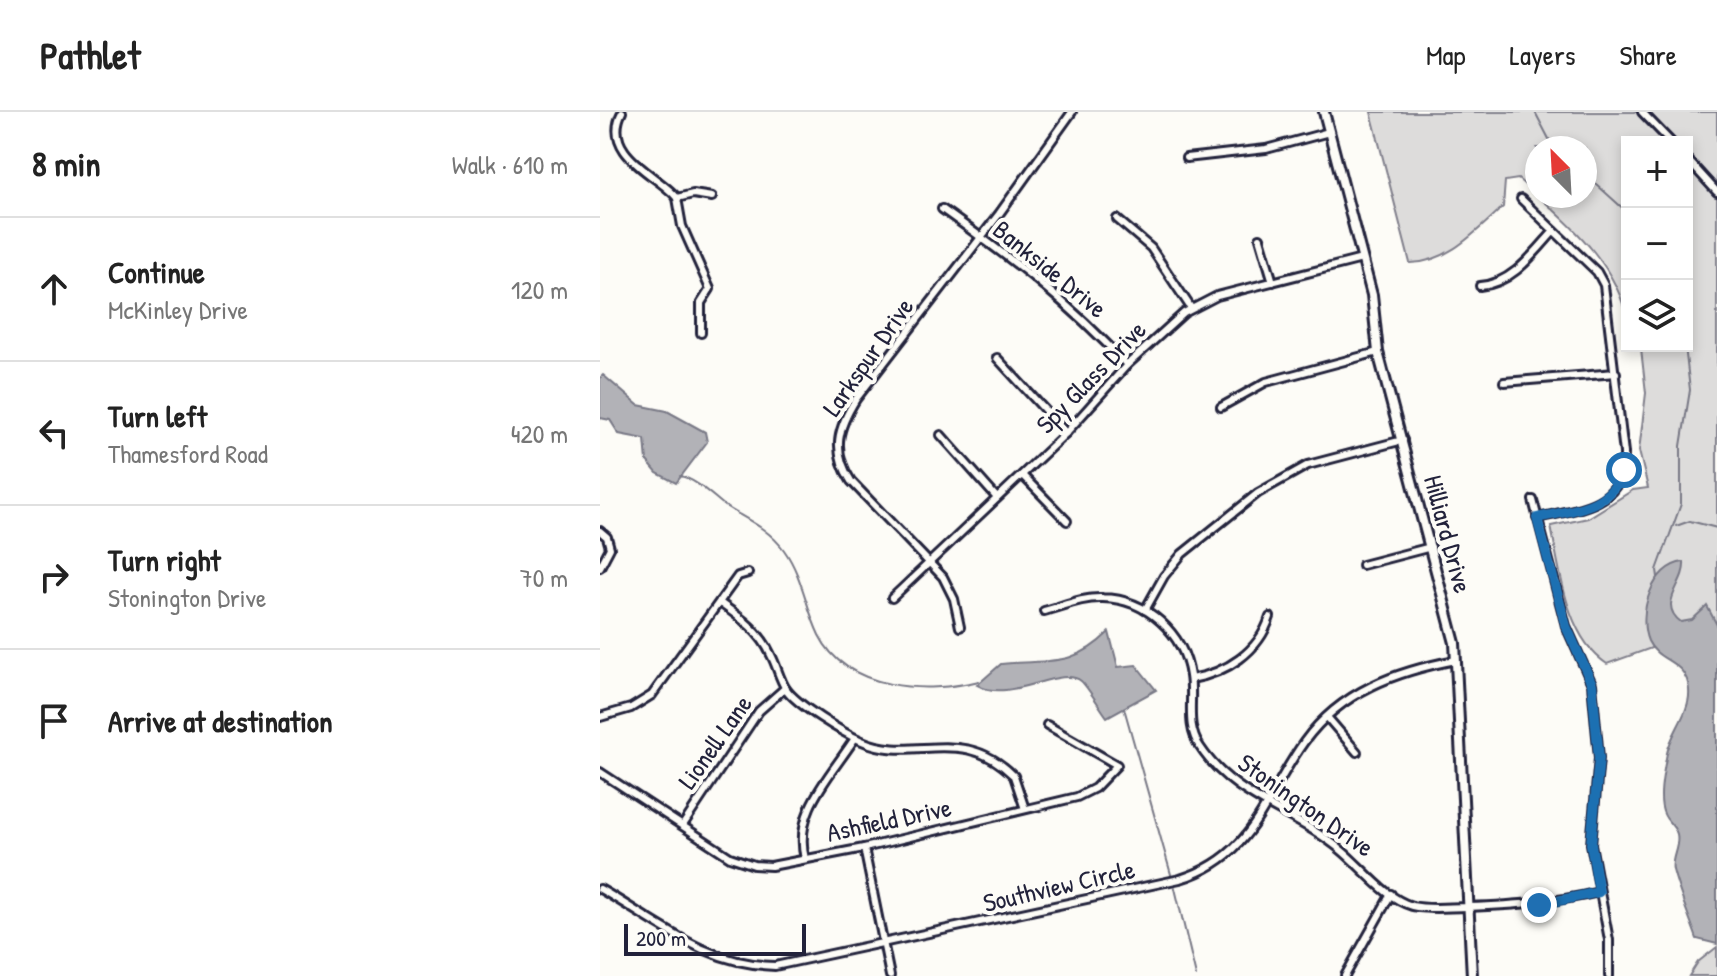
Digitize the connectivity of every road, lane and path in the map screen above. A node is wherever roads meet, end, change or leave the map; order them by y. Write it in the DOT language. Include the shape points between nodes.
graph roads {
  1 [pos="622,112"];
  2 [pos="1072,112"];
  3 [pos="1324,112"];
  4 [pos="1642,112"];
  5 [pos="1329,132"];
  6 [pos="1665,136"];
  7 [pos="1186,158"];
  8 [pos="1693,166"];
  9 [pos="1717,192"];
  10 [pos="712,197"];
  11 [pos="677,198"];
  12 [pos="1521,199"];
  13 [pos="942,209"];
  14 [pos="1117,219"];
  15 [pos="1554,231"];
  16 [pos="981,237"];
  17 [pos="1260,238"];
  18 [pos="1362,259"];
  19 [pos="1273,282"];
  20 [pos="1480,286"];
  21 [pos="1191,308"];
  22 [pos="701,333"];
  23 [pos="1378,352"];
  24 [pos="997,358"];
  25 [pos="1127,365"];
  26 [pos="1616,373"];
  27 [pos="1504,382"];
  28 [pos="1221,407"];
  29 [pos="1066,433"];
  30 [pos="941,435"];
  31 [pos="1403,440"];
  32 [pos="1022,475"];
  33 [pos="997,498"];
  34 [pos="1533,500"];
  35 [pos="1537,518"];
  36 [pos="1067,521"];
  37 [pos="600,531"];
  38 [pos="1431,547"];
  39 [pos="929,563"];
  40 [pos="1362,565"];
  41 [pos="600,567"];
  42 [pos="748,573"];
  43 [pos="892,598"];
  44 [pos="720,603"];
  45 [pos="1145,610"];
  46 [pos="1044,611"];
  47 [pos="1270,617"];
  48 [pos="960,627"];
  49 [pos="1456,660"];
  50 [pos="1191,679"];
  51 [pos="785,688"];
  52 [pos="600,717"];
  53 [pos="1327,717"];
  54 [pos="1047,725"];
  55 [pos="855,738"];
  56 [pos="1357,752"];
  57 [pos="600,772"];
  58 [pos="1268,805"];
  59 [pos="1025,809"];
  60 [pos="683,825"];
  61 [pos="864,848"];
  62 [pos="805,859"];
  63 [pos="600,889"];
  64 [pos="1599,892"];
  65 [pos="1391,894"];
  66 [pos="1469,906"];
  67 [pos="883,944"];
  68 [pos="890,976"];
  69 [pos="1345,976"];
  70 [pos="1472,976"];
  71 [pos="1609,976"];
  1 -- 11 [label="street" via="616,132 623,153 639,172"];
  2 -- 16 [label="street, Larkspur Drive"];
  3 -- 5 [label="street, Hilliard Drive"];
  4 -- 6 [label="street"];
  5 -- 7 [label="street" via="1266,149"];
  5 -- 18 [label="street, Hilliard Drive"];
  8 -- 9 [label="street"];
  10 -- 11 [label="street"];
  11 -- 22 [label="street" via="682,226 710,289 701,303"];
  12 -- 15 [label="street"];
  13 -- 16 [label="street, Bankside Drive"];
  14 -- 21 [label="street" via="1151,248"];
  15 -- 20 [label="street" via="1521,267 1497,283"];
  15 -- 26 [label="street" via="1604,285"];
  16 -- 25 [label="street, Bankside Drive" via="1052,289"];
  16 -- 39 [label="street, Larkspur Drive" via="856,399 837,439 842,468 851,481"];
  17 -- 19 [label="street"];
  18 -- 19 [label="street, Spy Glass Drive"];
  18 -- 23 [label="street, Hilliard Drive"];
  19 -- 21 [label="street, Spy Glass Drive"];
  21 -- 25 [label="street, Spy Glass Drive"];
  23 -- 28 [label="street" via="1266,382"];
  23 -- 31 [label="street, Hilliard Drive"];
  24 -- 29 [label="street"];
  25 -- 29 [label="street, Spy Glass Drive"];
  26 -- 27 [label="street"];
  26 -- 35 [label="street" via="1624,470 1619,484 1601,501"];
  29 -- 32 [label="street, Spy Glass Drive"];
  30 -- 33 [label="street"];
  31 -- 38 [label="street, Hilliard Drive"];
  31 -- 45 [label="street" via="1308,465 1258,493 1182,554"];
  32 -- 33 [label="street, Spy Glass Drive"];
  32 -- 36 [label="street"];
  33 -- 39 [label="street, Spy Glass Drive"];
  34 -- 35 [label="street"];
  35 -- 64 [label="street" via="1566,626 1592,684 1599,758 1591,844"];
  37 -- 41 [label="street" via="610,548"];
  38 -- 40 [label="street"];
  38 -- 49 [label="street, Hilliard Drive"];
  39 -- 43 [label="street, Spy Glass Drive"];
  39 -- 48 [label="street, Larkspur Drive" via="950,588"];
  42 -- 44 [label="street" via="738,576"];
  44 -- 51 [label="street" via="759,634"];
  44 -- 52 [label="street" via="652,695"];
  45 -- 46 [label="street, Stonington Drive" via="1104,598"];
  45 -- 50 [label="street, Stonington Drive" via="1175,638"];
  47 -- 50 [label="street" via="1260,639 1232,665"];
  49 -- 53 [label="street, Southview Circle" via="1377,682"];
  49 -- 66 [label="street, Hilliard Drive"];
  50 -- 58 [label="street, Stonington Drive" via="1191,726 1201,749 1232,781"];
  51 -- 55 [label="street"];
  51 -- 60 [label="street, Lionell Lane" via="759,711"];
  53 -- 56 [label="street"];
  53 -- 58 [label="street, Southview Circle" via="1304,742"];
  54 -- 59 [label="street, Ashfield Drive" via="1117,765 1088,793"];
  55 -- 59 [label="street" via="887,748 944,745 969,750 1014,776"];
  55 -- 62 [label="street" via="804,816 800,832"];
  57 -- 60 [label="street, Ashfield Drive"];
  58 -- 65 [label="street, Stonington Drive" via="1338,847"];
  58 -- 67 [label="street, Southview Circle" via="1235,849 1192,876"];
  59 -- 61 [label="street, Ashfield Drive"];
  60 -- 62 [label="street, Ashfield Drive" via="746,863 771,866"];
  61 -- 62 [label="street, Ashfield Drive"];
  61 -- 67 [label="street"];
  63 -- 67 [label="street, Southview Circle" via="693,947 737,962 783,966"];
  64 -- 66 [label="street, Stonington Drive" via="1539,905"];
  64 -- 71 [label="street" via="1609,940"];
  65 -- 66 [label="street, Stonington Drive" via="1420,907"];
  65 -- 69 [label="street"];
  66 -- 70 [label="street, Hilliard Drive"];
  67 -- 68 [label="street"];
}
